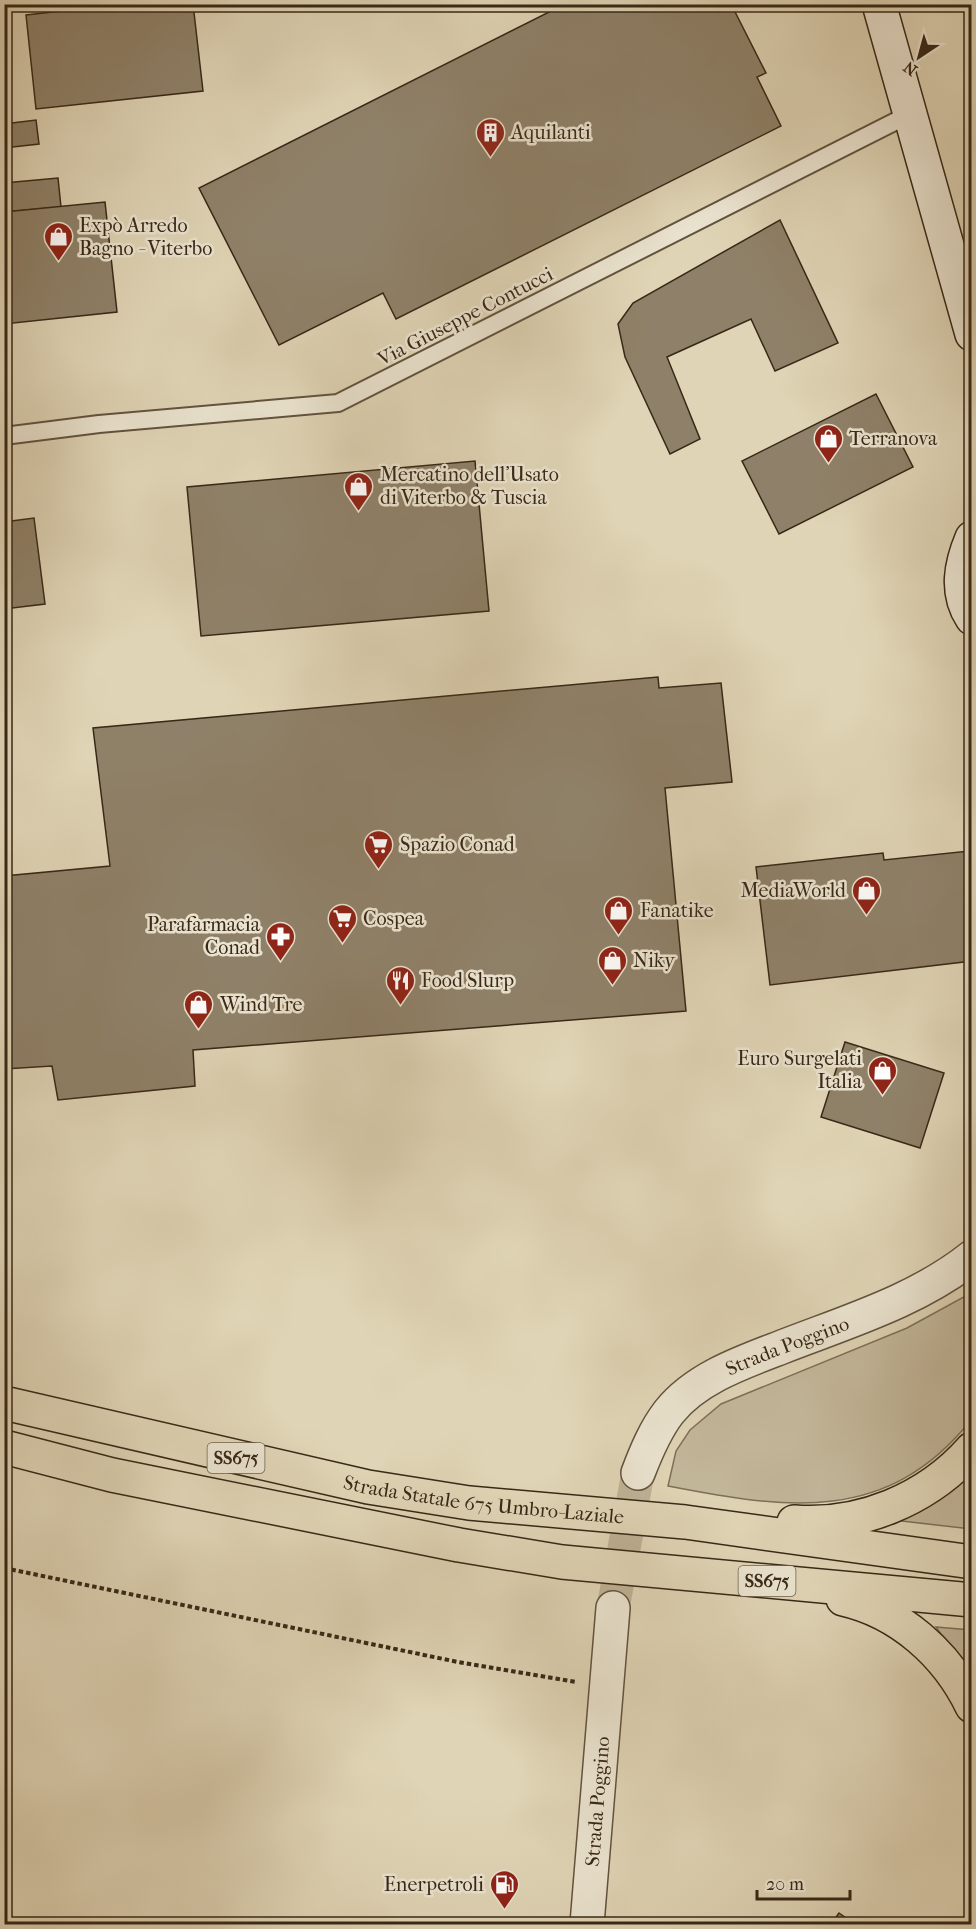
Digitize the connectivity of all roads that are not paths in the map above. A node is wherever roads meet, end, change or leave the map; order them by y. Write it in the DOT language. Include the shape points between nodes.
graph roads {
  1 [pos="879,4"];
  2 [pos="910,114"];
  3 [pos="972,334"];
  4 [pos="4,436"];
  5 [pos="972,538"];
  6 [pos="972,618"];
  7 [pos="972,1257"];
  8 [pos="4,1403"];
  9 [pos="4,1446"];
  10 [pos="972,1449"];
  11 [pos="638,1473"];
  12 [pos="686,1522"];
  13 [pos="562,1562"];
  14 [pos="972,1562"];
  15 [pos="972,1600"];
  16 [pos="613,1608"];
  17 [pos="972,1706"];
  18 [pos="587,1924"];
  1 -- 2 [label="street"];
  2 -- 3 [label="street"];
  2 -- 4 [label="lane, Via Giuseppe Contucci" via="338,403"];
  5 -- 6 [label="street" via="963,559 961,586"];
  7 -- 11 [label="street, Strada Poggino" via="896,1302 705,1381 670,1411 649,1443"];
  8 -- 12 [label="highway, Strada Statale 675 Umbro-Laziale / SS675" via="368,1487 469,1503"];
  9 -- 13 [label="highway, Strada Statale 675 Umbro-Laziale / SS675" via="112,1475"];
  10 -- 12 [label="highway" via="926,1489 871,1514 810,1523"];
  12 -- 14 [label="highway, Strada Statale 675 Umbro-Laziale / SS675"];
  13 -- 15 [label="highway, Strada Statale 675 Umbro-Laziale / SS675"];
  13 -- 17 [label="highway" via="852,1601 888,1617 928,1644"];
  16 -- 18 [label="street, Strada Poggino"];
}
